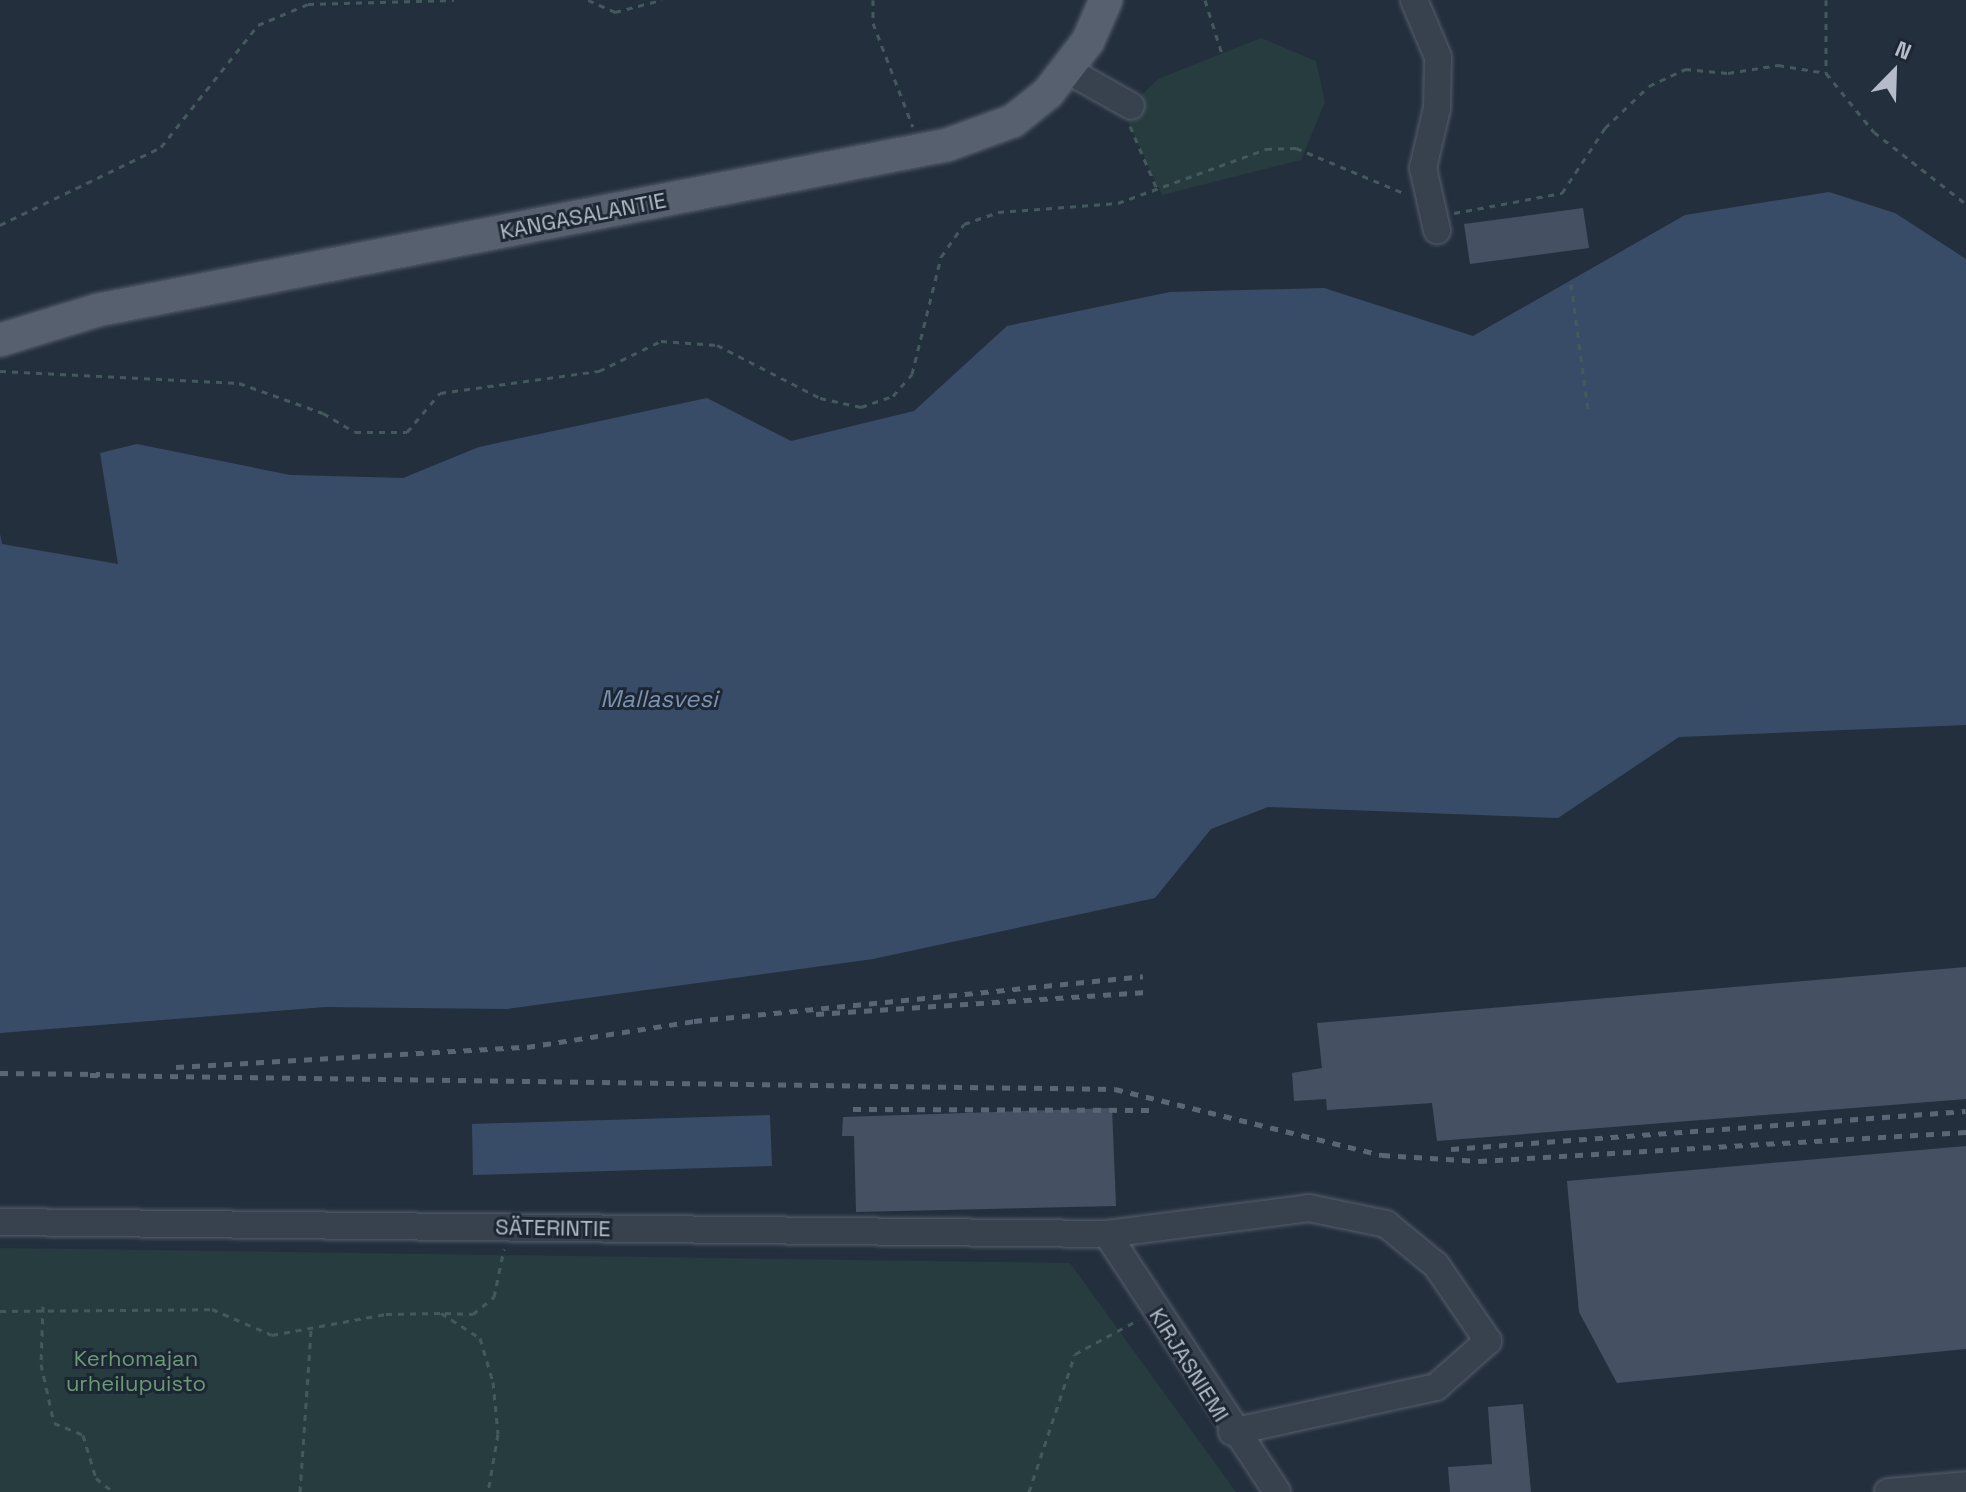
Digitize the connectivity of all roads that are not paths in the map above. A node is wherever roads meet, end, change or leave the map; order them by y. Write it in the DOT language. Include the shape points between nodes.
graph roads {
  1 [pos="1106,0"];
  2 [pos="1414,0"];
  3 [pos="1069,71"];
  4 [pos="1131,106"];
  5 [pos="1437,230"];
  6 [pos="0,340"];
  7 [pos="0,1222"];
  8 [pos="1107,1234"];
  9 [pos="1232,1432"];
  10 [pos="1966,1485"];
  11 [pos="1277,1492"];
  12 [pos="1888,1492"];
  1 -- 3 [label="main road, KANGASALANTIE"];
  2 -- 5 [label="street" via="1427,22 1440,79 1423,168"];
  3 -- 4 [label="street"];
  3 -- 6 [label="main road, KANGASALANTIE" via="1013,121 925,149 98,310"];
  7 -- 8 [label="street, SÄTERINTIE"];
  8 -- 9 [label="street, KIRJASNIEMI"];
  8 -- 9 [label="street, SÄTERINTIE" via="1309,1208 1386,1224 1436,1265 1488,1341 1436,1387"];
  9 -- 11 [label="street, KIRJASNIEMI"];
  10 -- 12 [label="street"];
}
